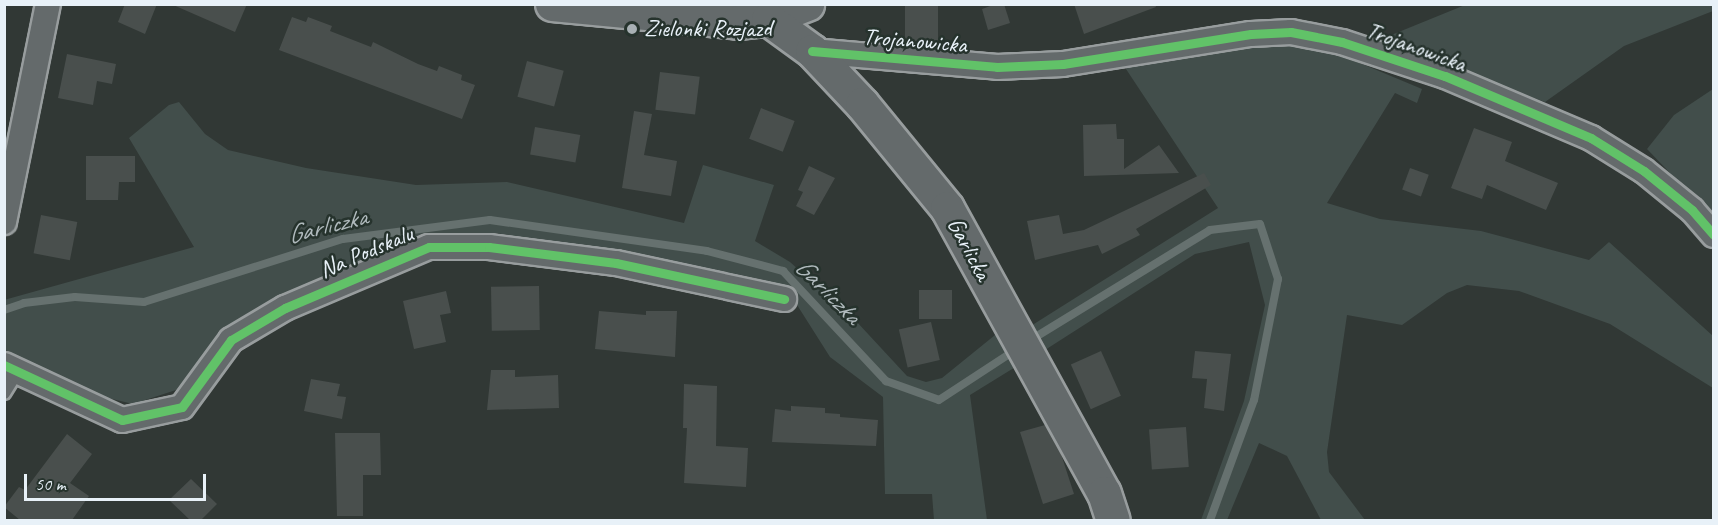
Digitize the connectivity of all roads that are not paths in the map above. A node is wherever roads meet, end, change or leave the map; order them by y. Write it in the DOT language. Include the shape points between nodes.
graph roads {
  1 [pos="48,4"];
  2 [pos="552,4"];
  3 [pos="807,4"];
  4 [pos="748,17"];
  5 [pos="812,51"];
  6 [pos="4,222"];
  7 [pos="1713,235"];
  8 [pos="784,299"];
  9 [pos="8,377"];
  10 [pos="1113,520"];
  1 -- 6 [label="street"];
  2 -- 4 [label="street"];
  3 -- 4 [label="street"];
  4 -- 5 [label="street, Garlicka"];
  5 -- 7 [label="street, Trojanowicka" via="997,67 1063,64 1251,34 1292,32 1342,42 1445,76 1591,138 1644,171 1692,210"];
  5 -- 10 [label="street, Garlicka" via="862,104 947,208 1104,493"];
  8 -- 9 [label="street, Na Podskalu" via="616,263 489,247 429,247 285,308 231,340 182,407 122,420"];
}
